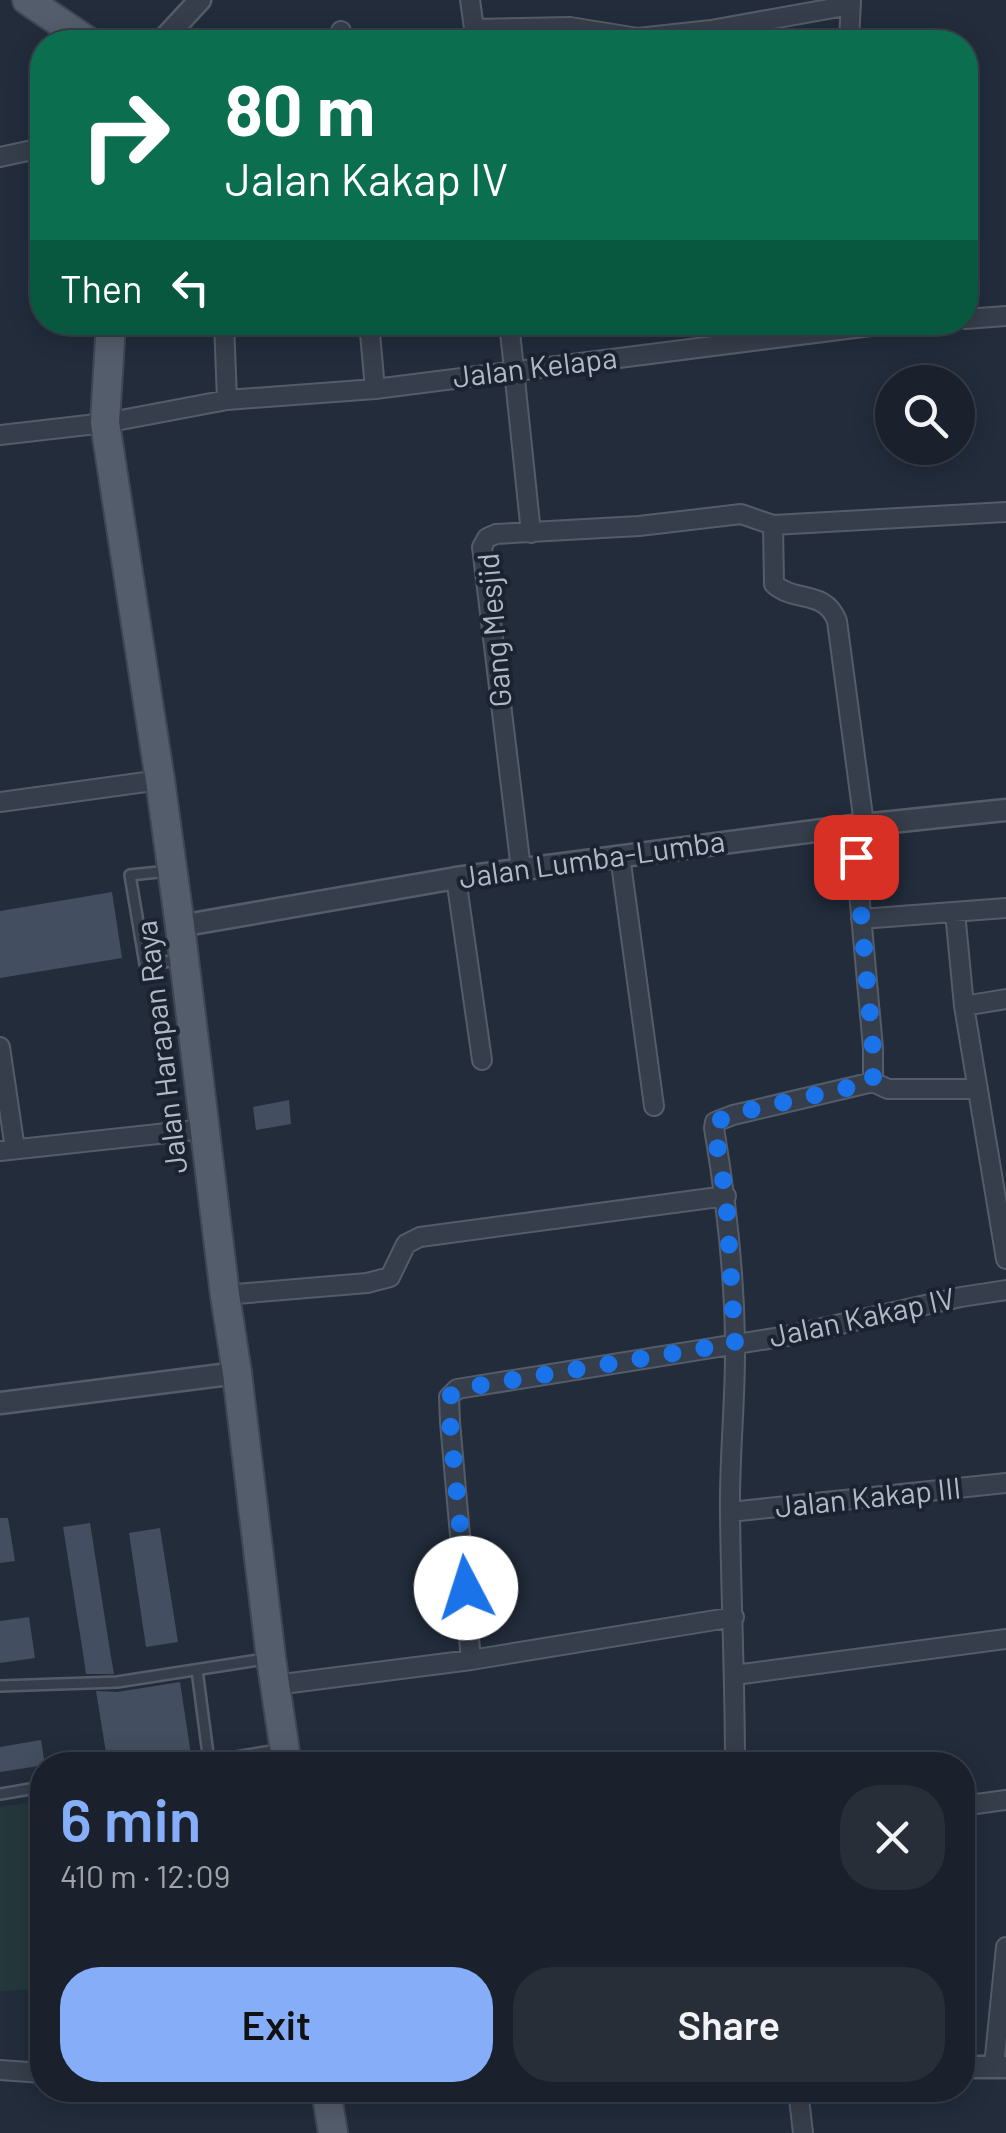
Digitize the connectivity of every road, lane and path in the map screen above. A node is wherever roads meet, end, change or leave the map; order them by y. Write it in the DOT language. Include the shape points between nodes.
graph roads {
  1 [pos="27,0"];
  2 [pos="200,0"];
  3 [pos="470,0"];
  4 [pos="851,3"];
  5 [pos="71,30"];
  6 [pos="172,30"];
  7 [pos="474,30"];
  8 [pos="538,30"];
  9 [pos="589,30"];
  10 [pos="711,30"];
  11 [pos="850,30"];
  12 [pos="30,151"];
  13 [pos="0,158"];
  14 [pos="1006,316"];
  15 [pos="978,318"];
  16 [pos="110,335"];
  17 [pos="224,335"];
  18 [pos="370,335"];
  19 [pos="510,335"];
  20 [pos="732,335"];
  21 [pos="514,371"];
  22 [pos="375,389"];
  23 [pos="227,400"];
  24 [pos="105,422"];
  25 [pos="0,435"];
  26 [pos="1006,512"];
  27 [pos="773,525"];
  28 [pos="531,533"];
  29 [pos="160,780"];
  30 [pos="0,802"];
  31 [pos="1006,810"];
  32 [pos="858,825"];
  33 [pos="620,856"];
  34 [pos="521,869"];
  35 [pos="173,870"];
  36 [pos="456,878"];
  37 [pos="1006,908"];
  38 [pos="956,912"];
  39 [pos="861,920"];
  40 [pos="180,926"];
  41 [pos="184,959"];
  42 [pos="1006,998"];
  43 [pos="964,1006"];
  44 [pos="0,1048"];
  45 [pos="482,1060"];
  46 [pos="873,1082"];
  47 [pos="978,1089"];
  48 [pos="654,1106"];
  49 [pos="204,1129"];
  50 [pos="997,1145"];
  51 [pos="8,1150"];
  52 [pos="726,1196"];
  53 [pos="1006,1258"];
  54 [pos="1006,1290"];
  55 [pos="224,1295"];
  56 [pos="735,1343"];
  57 [pos="237,1373"];
  58 [pos="0,1403"];
  59 [pos="1006,1483"];
  60 [pos="730,1512"];
  61 [pos="734,1618"];
  62 [pos="1006,1639"];
  63 [pos="471,1660"];
  64 [pos="197,1670"];
  65 [pos="273,1672"];
  66 [pos="734,1675"];
  67 [pos="0,1686"];
  68 [pos="208,1752"];
  69 [pos="285,1752"];
  70 [pos="735,1752"];
  71 [pos="30,1789"];
  72 [pos="0,1794"];
  73 [pos="1006,1800"];
  74 [pos="975,1804"];
  75 [pos="1006,1947"];
  76 [pos="1000,2066"];
  77 [pos="975,2067"];
  78 [pos="0,2070"];
  79 [pos="30,2071"];
  80 [pos="325,2102"];
  81 [pos="799,2102"];
  82 [pos="333,2133"];
  83 [pos="802,2133"];
  1 -- 5 [label="main road"];
  2 -- 6 [label="street"];
  3 -- 7 [label="street"];
  4 -- 10 [label="street"];
  4 -- 11 [label="street"];
  8 -- 9 [label="street"];
  12 -- 13 [label="street"];
  14 -- 15 [label="street"];
  16 -- 24 [label="main road, Jalan Harapan Raya"];
  17 -- 23 [label="street"];
  18 -- 22 [label="street"];
  19 -- 21 [label="street, Gang Mesjid"];
  20 -- 21 [label="street, Jalan Kelapa"];
  21 -- 22 [label="street, Jalan Kelapa"];
  21 -- 28 [label="street, Gang Mesjid"];
  22 -- 23 [label="street, Jalan Kelapa"];
  23 -- 24 [label="street, Jalan Kelapa"];
  24 -- 25 [label="street, Jalan Kelapa"];
  24 -- 29 [label="main road, Jalan Harapan Raya"];
  26 -- 27 [label="street"];
  27 -- 28 [label="street" via="741,514"];
  27 -- 32 [label="street" via="774,584 821,600 837,621"];
  28 -- 34 [label="street, Gang Mesjid" via="496,534 482,547"];
  29 -- 30 [label="street"];
  29 -- 35 [label="main road, Jalan Harapan Raya"];
  31 -- 32 [label="street, Jalan Lumba-Lumba"];
  32 -- 33 [label="street, Jalan Lumba-Lumba"];
  32 -- 39 [label="street"];
  33 -- 34 [label="street, Jalan Lumba-Lumba"];
  33 -- 48 [label="street"];
  34 -- 36 [label="street, Jalan Lumba-Lumba"];
  35 -- 40 [label="main road, Jalan Harapan Raya"];
  35 -- 41 [label="lane" via="130,875 146,964"];
  36 -- 40 [label="street, Jalan Lumba-Lumba"];
  36 -- 45 [label="street"];
  37 -- 38 [label="street"];
  38 -- 39 [label="street"];
  38 -- 43 [label="street"];
  39 -- 46 [label="street"];
  40 -- 41 [label="main road, Jalan Harapan Raya"];
  41 -- 49 [label="main road, Jalan Harapan Raya"];
  42 -- 43 [label="street"];
  43 -- 47 [label="street"];
  44 -- 51 [label="street"];
  46 -- 47 [label="street" via="888,1089"];
  46 -- 52 [label="street" via="716,1122"];
  47 -- 50 [label="street"];
  49 -- 51 [label="street"];
  49 -- 55 [label="main road, Jalan Harapan Raya"];
  50 -- 53 [label="street"];
  52 -- 55 [label="street" via="420,1237 406,1244 390,1277"];
  52 -- 56 [label="street"];
  54 -- 56 [label="street, Jalan Kakap IV"];
  55 -- 57 [label="main road, Jalan Harapan Raya"];
  56 -- 60 [label="street"];
  56 -- 63 [label="street, Jalan Kakap IV" via="458,1389 449,1397"];
  57 -- 58 [label="street"];
  57 -- 65 [label="main road, Jalan Harapan Raya"];
  59 -- 60 [label="street, Jalan Kakap III"];
  60 -- 61 [label="street"];
  61 -- 63 [label="street"];
  61 -- 66 [label="street"];
  62 -- 66 [label="street"];
  63 -- 65 [label="street"];
  64 -- 65 [label="lane"];
  64 -- 67 [label="lane" via="117,1682"];
  64 -- 68 [label="lane"];
  65 -- 69 [label="main road, Jalan Harapan Raya"];
  66 -- 70 [label="street"];
  71 -- 72 [label="lane"];
  73 -- 74 [label="street"];
  75 -- 76 [label="street"];
  76 -- 77 [label="street"];
  78 -- 79 [label="street"];
  80 -- 82 [label="main road"];
  81 -- 83 [label="street"];
}
